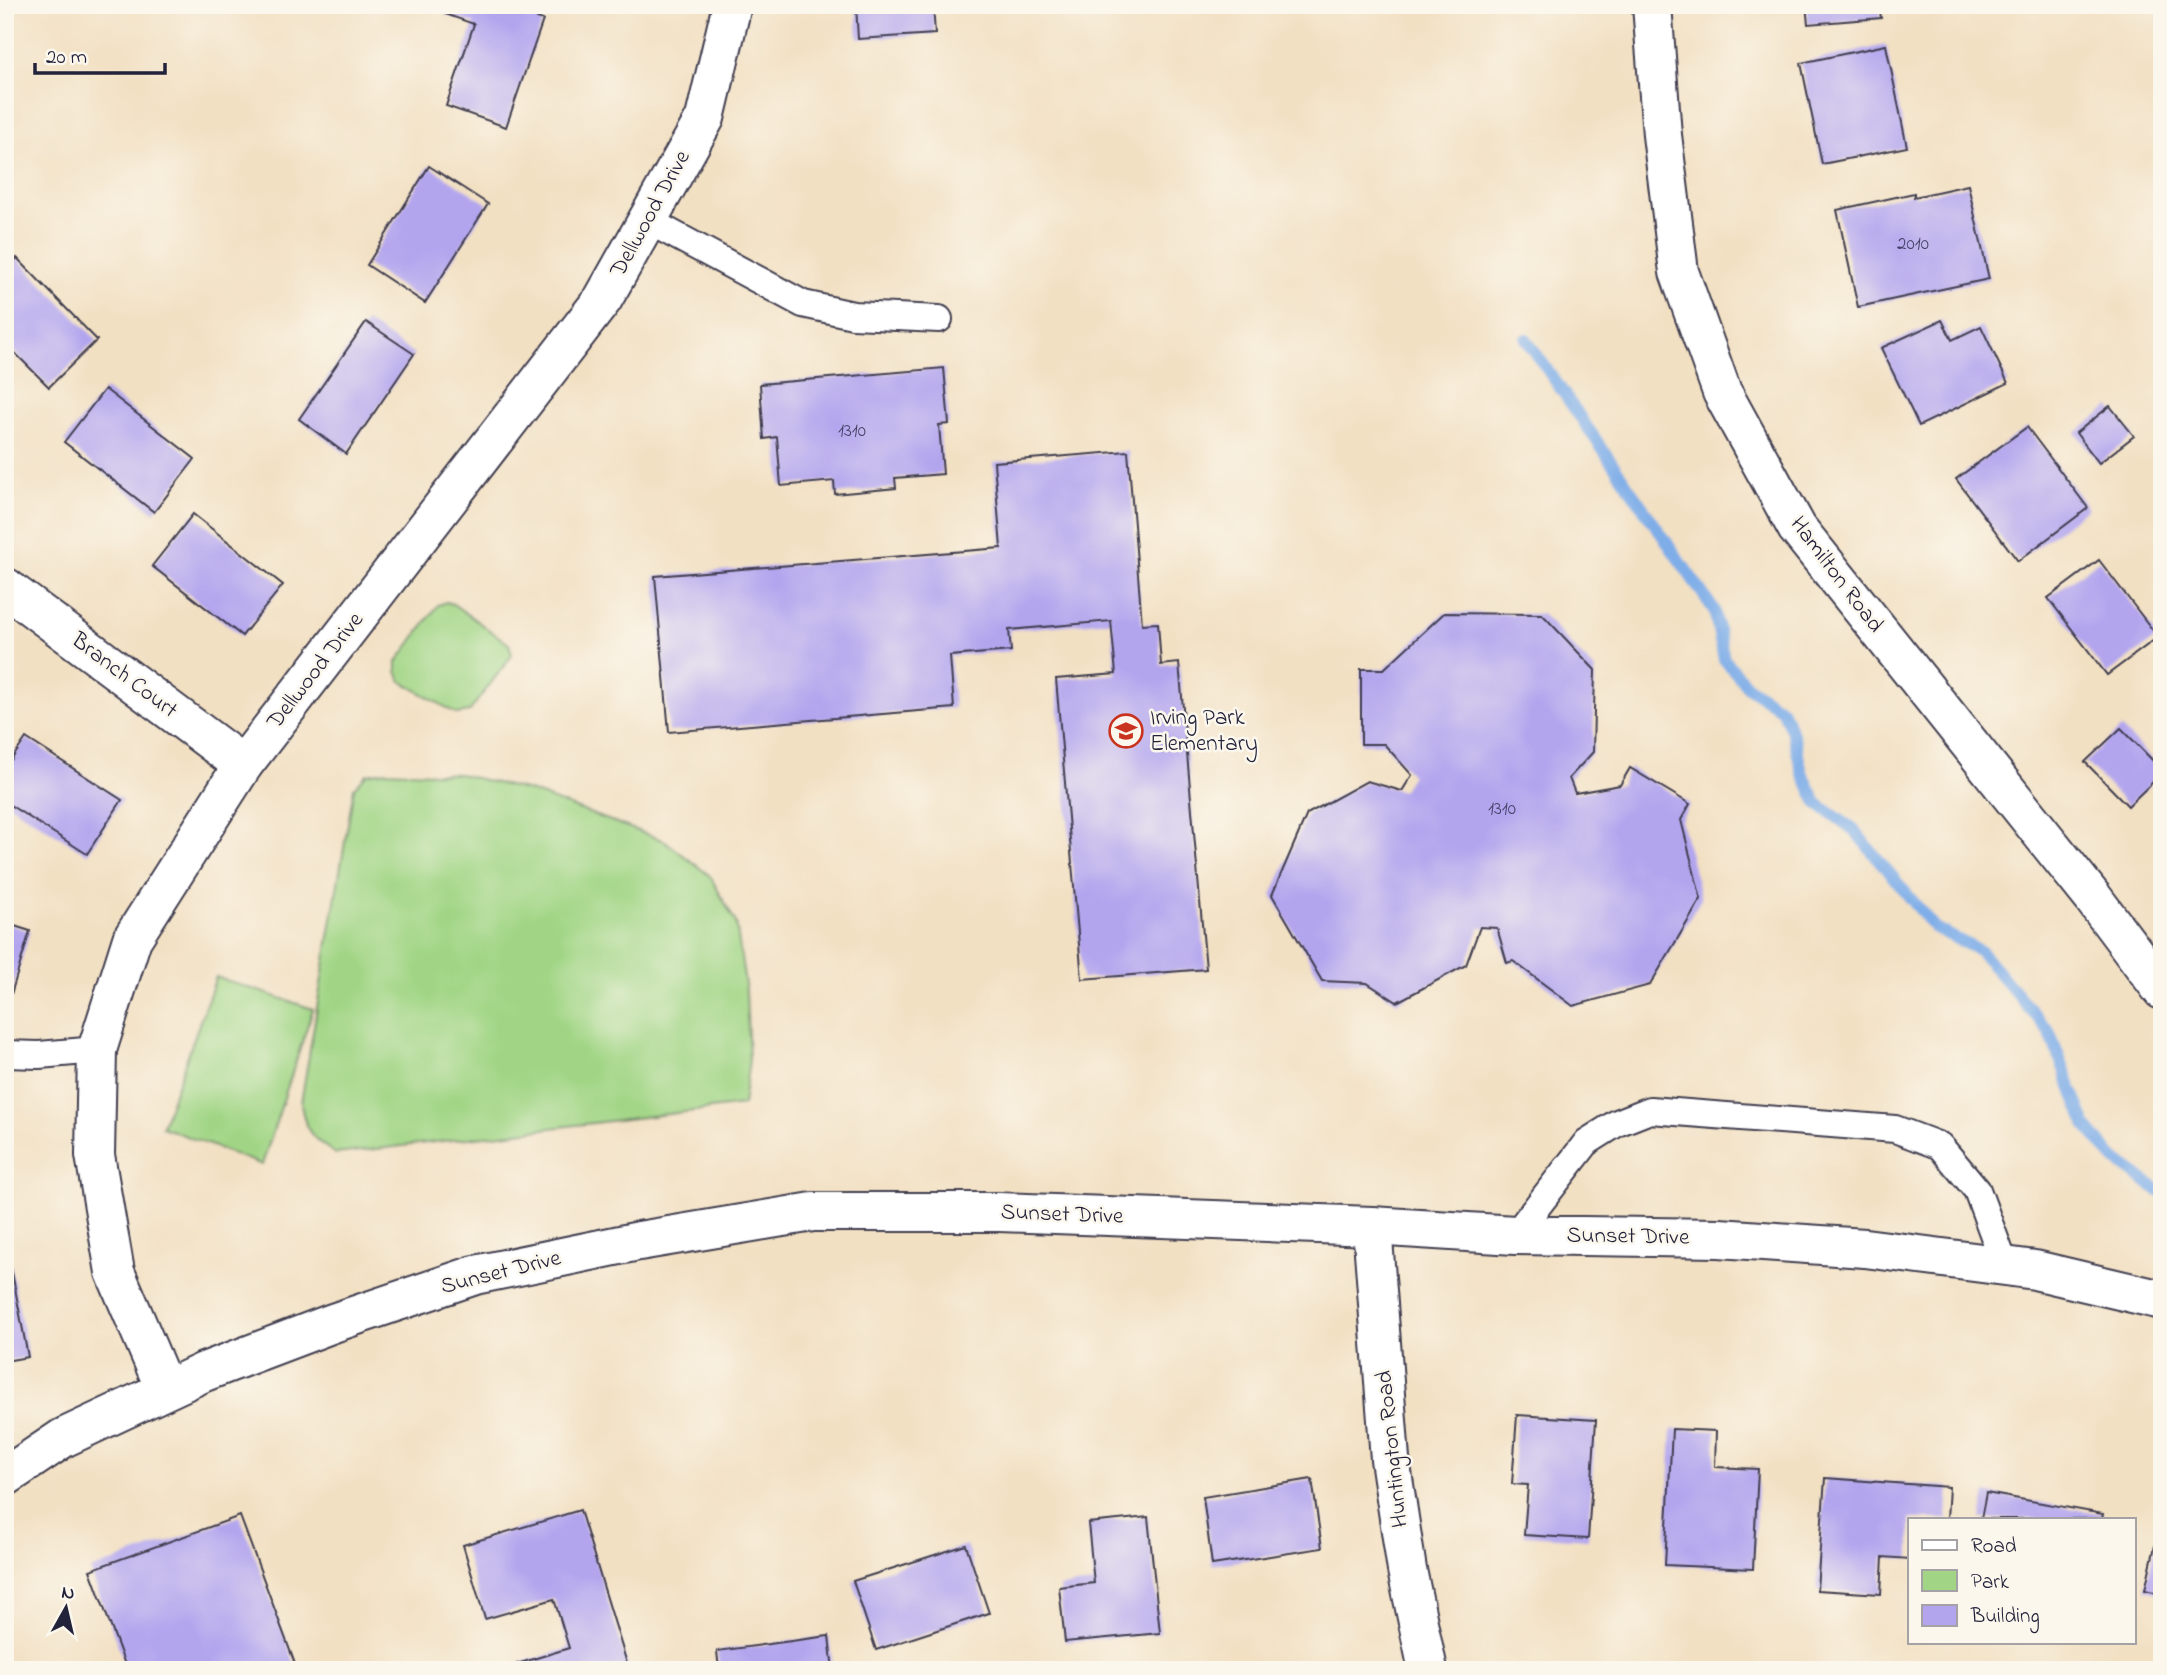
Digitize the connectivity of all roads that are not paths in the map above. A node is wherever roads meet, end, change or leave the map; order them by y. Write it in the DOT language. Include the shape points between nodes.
graph roads {
  1 [pos="732,5"];
  2 [pos="1652,5"];
  3 [pos="647,220"];
  4 [pos="939,319"];
  5 [pos="5,587"];
  6 [pos="243,765"];
  7 [pos="2162,990"];
  8 [pos="97,1050"];
  9 [pos="5,1054"];
  10 [pos="1372,1226"];
  11 [pos="1515,1236"];
  12 [pos="2005,1266"];
  13 [pos="2162,1300"];
  14 [pos="165,1389"];
  15 [pos="5,1477"];
  16 [pos="1428,1670"];
  1 -- 3 [label="street, Dellwood Drive" via="705,118"];
  2 -- 7 [label="street, Hamilton Road" via="1679,272 1722,392 1797,528"];
  3 -- 4 [label="lane" via="803,304 853,315"];
  3 -- 6 [label="street, Dellwood Drive" via="603,299"];
  5 -- 6 [label="street, Branch Court"];
  6 -- 8 [label="street, Dellwood Drive" via="132,939"];
  8 -- 9 [label="lane"];
  8 -- 14 [label="street, Dellwood Drive" via="95,1155 116,1272"];
  10 -- 11 [label="street, Sunset Drive"];
  10 -- 14 [label="street, Sunset Drive" via="999,1212 813,1212 475,1275 333,1322"];
  10 -- 16 [label="street, Huntington Road" via="1390,1459"];
  11 -- 12 [label="street, Sunset Drive" via="1719,1238 1865,1248"];
  11 -- 12 [label="lane" via="1587,1142 1650,1110 1895,1129 1940,1146 1977,1190"];
  12 -- 13 [label="street, Sunset Drive"];
  14 -- 15 [label="street, Sunset Drive" via="64,1438"];
}
